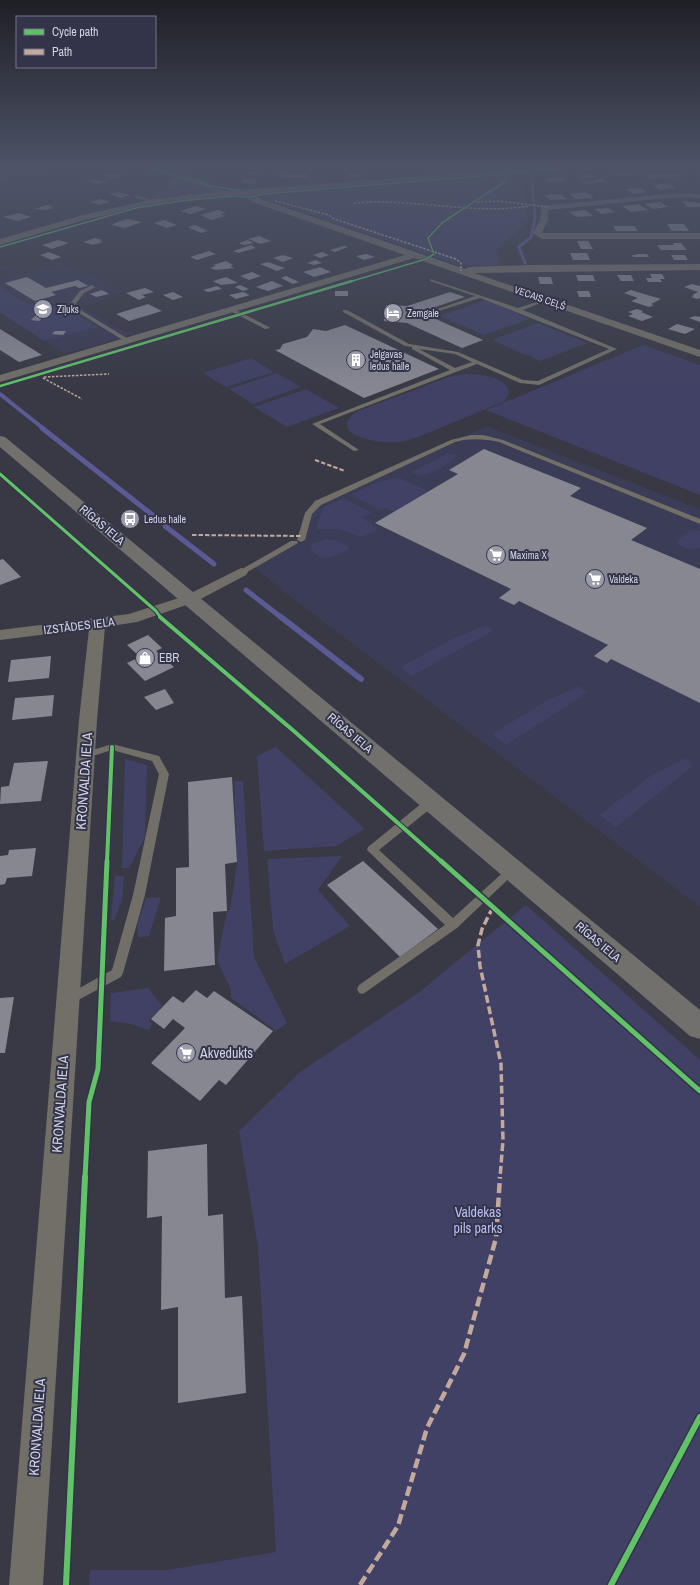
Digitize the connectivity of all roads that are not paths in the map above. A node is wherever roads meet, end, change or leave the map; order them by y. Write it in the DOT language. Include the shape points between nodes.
graph roads {
  1 [pos="377,242"];
  2 [pos="415,255"];
  3 [pos="665,267"];
  4 [pos="700,267"];
  5 [pos="464,272"];
  6 [pos="700,277"];
  7 [pos="432,280"];
  8 [pos="92,287"];
  9 [pos="480,296"];
  10 [pos="544,300"];
  11 [pos="232,310"];
  12 [pos="518,310"];
  13 [pos="345,311"];
  14 [pos="428,314"];
  15 [pos="267,328"];
  16 [pos="128,341"];
  17 [pos="408,345"];
  18 [pos="700,354"];
  19 [pos="477,362"];
  20 [pos="454,370"];
  21 [pos="0,379"];
  22 [pos="0,440"];
  23 [pos="356,450"];
  24 [pos="700,522"];
  25 [pos="241,572"];
  26 [pos="190,599"];
  27 [pos="97,624"];
  28 [pos="0,635"];
  29 [pos="86,755"];
  30 [pos="431,802"];
  31 [pos="513,870"];
  32 [pos="453,925"];
  33 [pos="363,989"];
  34 [pos="68,1001"];
  35 [pos="700,1027"];
  36 [pos="26,1585"];
  1 -- 2 [label="street, VECAIS CEĻŠ"];
  2 -- 5 [label="street, VECAIS CEĻŠ"];
  2 -- 11 [label="street"];
  3 -- 4 [label="street"];
  3 -- 5 [label="street" via="492,269"];
  3 -- 6 [label="street"];
  5 -- 10 [label="street, VECAIS CEĻŠ"];
  7 -- 9 [label="lane"];
  8 -- 16 [label="lane" via="82,292 71,306"];
  9 -- 12 [label="lane"];
  9 -- 14 [label="lane"];
  10 -- 12 [label="lane"];
  10 -- 18 [label="street, VECAIS CEĻŠ"];
  11 -- 15 [label="lane"];
  11 -- 16 [label="street"];
  12 -- 19 [label="lane" via="614,349 539,383 522,382"];
  13 -- 17 [label="lane"];
  16 -- 21 [label="street"];
  17 -- 19 [label="lane" via="456,353"];
  17 -- 20 [label="lane"];
  19 -- 20 [label="lane"];
  20 -- 23 [label="lane" via="314,424"];
  22 -- 26 [label="main road, RĪGAS IELA"];
  24 -- 25 [label="lane" via="501,441 474,436 453,441 318,503 309,513 298,542"];
  25 -- 26 [label="street, IZSTĀDES IELA"];
  26 -- 27 [label="street, IZSTĀDES IELA" via="131,619"];
  26 -- 30 [label="main road, RĪGAS IELA"];
  27 -- 28 [label="street, IZSTĀDES IELA"];
  27 -- 29 [label="street, KRONVALDA IELA"];
  29 -- 34 [label="street, KRONVALDA IELA"];
  29 -- 34 [label="lane" via="112,747 156,758 164,774 139,894 117,973"];
  30 -- 31 [label="main road, RĪGAS IELA"];
  30 -- 32 [label="lane" via="372,850"];
  31 -- 32 [label="lane"];
  31 -- 35 [label="main road, RĪGAS IELA"];
  32 -- 33 [label="lane"];
  34 -- 36 [label="street, KRONVALDA IELA"];
}
